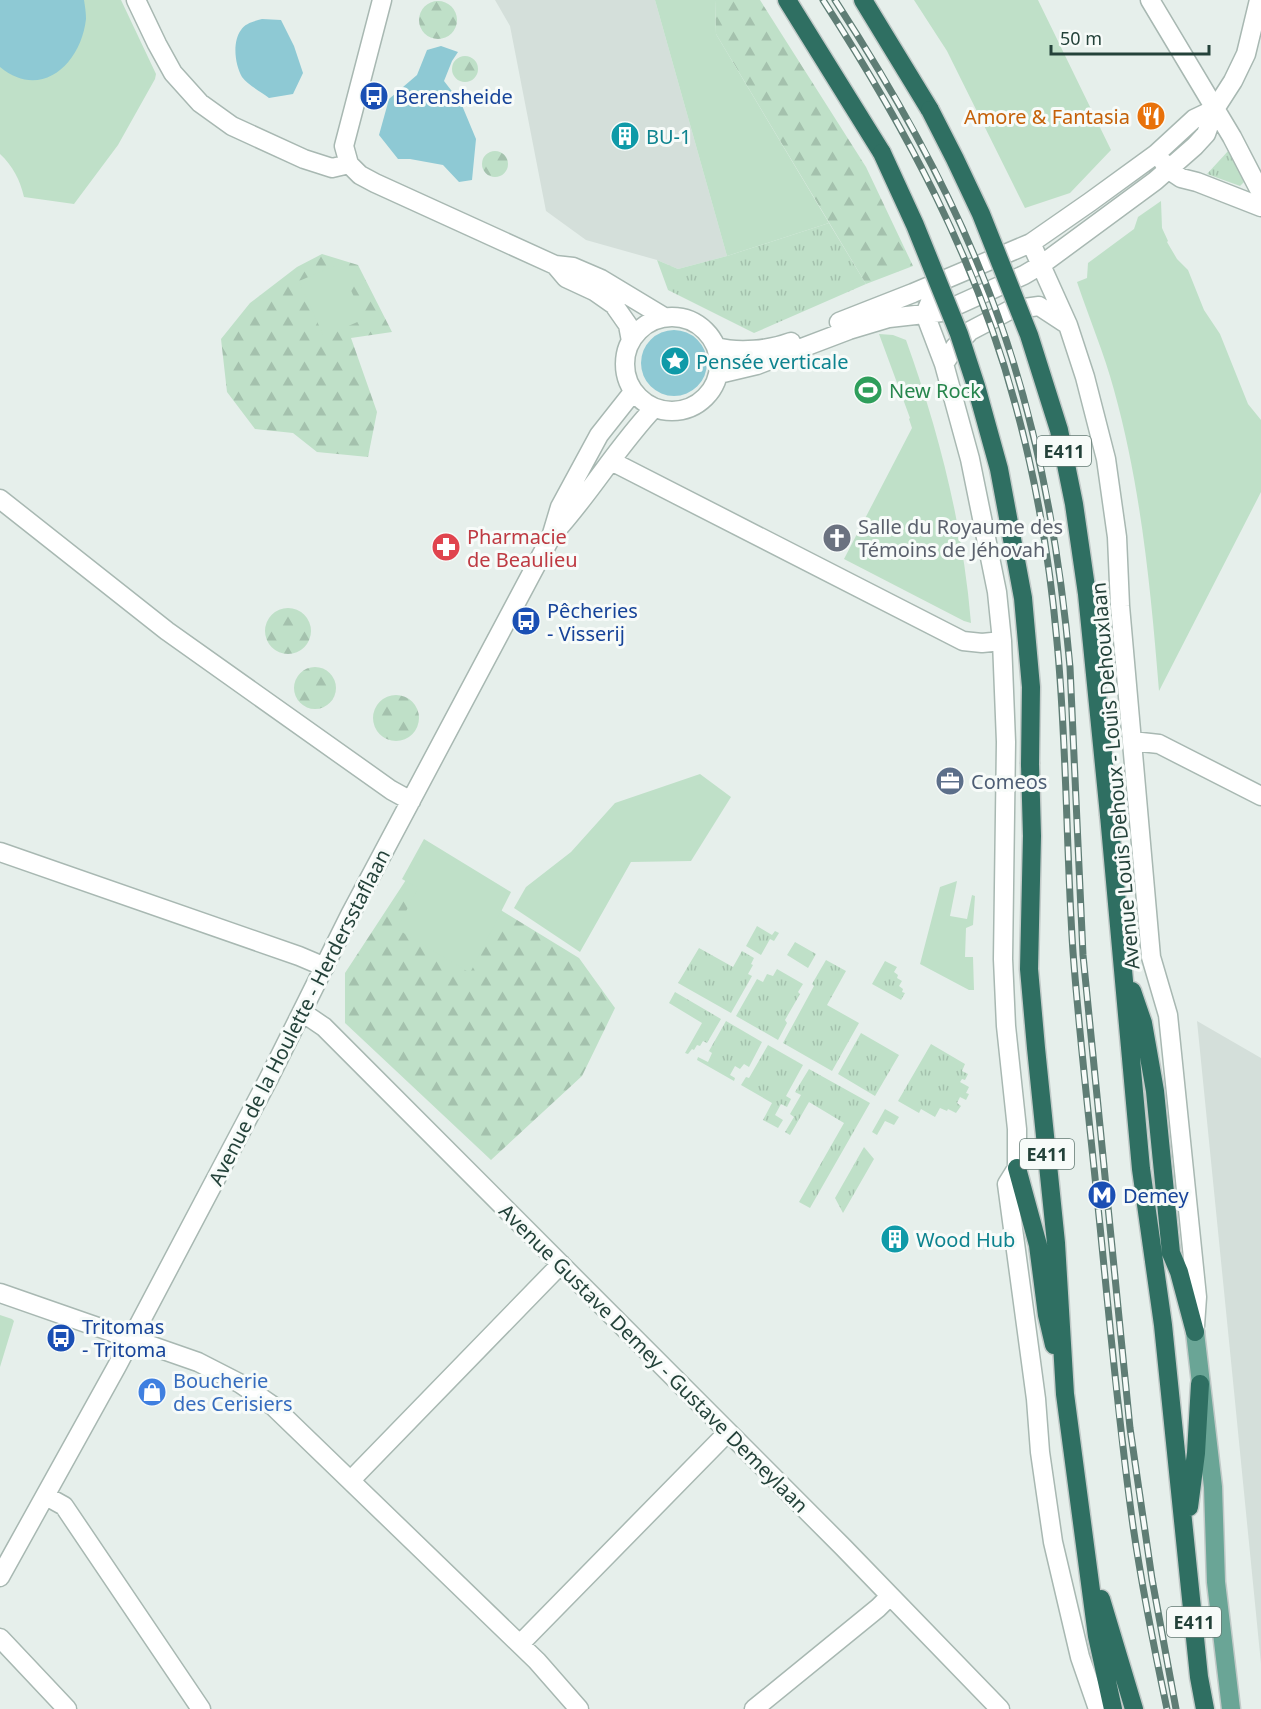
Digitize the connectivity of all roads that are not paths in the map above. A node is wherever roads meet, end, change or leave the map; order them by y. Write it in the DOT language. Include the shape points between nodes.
graph roads {
  1 [pos="136,0"];
  2 [pos="382,0"];
  3 [pos="787,0"];
  4 [pos="863,0"];
  5 [pos="1150,0"];
  6 [pos="1259,0"];
  7 [pos="1215,109"];
  8 [pos="1156,154"];
  9 [pos="349,164"];
  10 [pos="1175,173"];
  11 [pos="1261,193"];
  12 [pos="1261,207"];
  13 [pos="1031,243"];
  14 [pos="1041,265"];
  15 [pos="555,266"];
  16 [pos="938,283"];
  17 [pos="925,314"];
  18 [pos="664,317"];
  19 [pos="1068,326"];
  20 [pos="631,341"];
  21 [pos="717,347"];
  22 [pos="944,364"];
  23 [pos="719,374"];
  24 [pos="633,392"];
  25 [pos="654,408"];
  26 [pos="611,461"];
  27 [pos="0,499"];
  28 [pos="551,537"];
  29 [pos="1002,641"];
  30 [pos="1132,741"];
  31 [pos="1261,796"];
  32 [pos="411,801"];
  33 [pos="0,852"];
  34 [pos="325,967"];
  35 [pos="1123,968"];
  36 [pos="302,1012"];
  37 [pos="1017,1168"];
  38 [pos="561,1264"];
  39 [pos="0,1293"];
  40 [pos="1195,1332"];
  41 [pos="131,1339"];
  42 [pos="1200,1384"];
  43 [pos="1065,1394"];
  44 [pos="728,1432"];
  45 [pos="351,1480"];
  46 [pos="46,1496"];
  47 [pos="1185,1536"];
  48 [pos="1085,1542"];
  49 [pos="0,1577"];
  50 [pos="890,1596"];
  51 [pos="0,1638"];
  52 [pos="520,1644"];
  53 [pos="67,1709"];
  54 [pos="201,1709"];
  55 [pos="579,1709"];
  56 [pos="754,1709"];
  57 [pos="1000,1709"];
  58 [pos="1098,1709"];
  59 [pos="1113,1709"];
  60 [pos="1134,1709"];
  61 [pos="1204,1709"];
  62 [pos="1231,1709"];
  1 -- 9 [label="street" via="173,73 200,104 232,126 304,159 332,168"];
  2 -- 9 [label="street" via="344,146"];
  3 -- 43 [label="highway, E411, bridge" via="882,153 915,225 959,334 999,469 1023,598 1031,687 1029,969 1056,1243"];
  4 -- 35 [label="highway, E411, bridge" via="930,110 981,214 1029,335 1059,430 1087,594"];
  5 -- 7 [label="street"];
  6 -- 7 [label="street" via="1246,54"];
  7 -- 8 [label="street" via="1194,118"];
  7 -- 10 [label="street" via="1206,135"];
  7 -- 11 [label="street"];
  8 -- 10 [label="street"];
  8 -- 13 [label="street"];
  9 -- 15 [label="street" via="375,183"];
  10 -- 12 [label="street"];
  10 -- 14 [label="street" via="1155,181"];
  13 -- 14 [label="street, Avenue Louis Dehoux - Louis Dehouxlaan"];
  13 -- 16 [label="street"];
  14 -- 17 [label="street" via="942,312"];
  14 -- 19 [label="street, Avenue Louis Dehoux - Louis Dehouxlaan"];
  15 -- 18 [label="street" via="573,267 601,279"];
  15 -- 20 [label="street" via="566,278 615,305 628,325"];
  16 -- 17 [label="street"];
  16 -- 21 [label="street" via="785,344 729,350"];
  17 -- 22 [label="street"];
  17 -- 23 [label="street" via="889,318 758,365"];
  18 -- 20 [label="street" via="645,325"];
  18 -- 21 [label="street" via="680,317 695,323"];
  19 -- 22 [label="street" via="1039,306 1010,310 970,331"];
  19 -- 30 [label="street, Avenue Louis Dehoux - Louis Dehouxlaan" via="1106,459 1117,537"];
  20 -- 24 [label="street" via="624,367"];
  21 -- 23 [label="street"];
  22 -- 29 [label="street" via="970,459 997,592"];
  23 -- 25 [label="street" via="710,393 695,406 668,412"];
  24 -- 25 [label="street"];
  24 -- 28 [label="street, Avenue de la Houlette - Herdersstaflaan" via="599,435 560,507"];
  25 -- 26 [label="street, Avenue de la Houlette - Herdersstaflaan"];
  26 -- 28 [label="street, Avenue de la Houlette - Herdersstaflaan"];
  26 -- 29 [label="street" via="963,641"];
  27 -- 32 [label="street" via="175,637"];
  28 -- 32 [label="street, Avenue de la Houlette - Herdersstaflaan"];
  29 -- 37 [label="street" via="1006,742 1003,959"];
  30 -- 31 [label="street" via="1159,744"];
  30 -- 40 [label="street, Avenue Louis Dehoux - Louis Dehouxlaan" via="1151,957 1168,1014 1197,1297"];
  32 -- 34 [label="street, Avenue de la Houlette - Herdersstaflaan"];
  33 -- 34 [label="street"];
  34 -- 36 [label="street, Avenue de la Houlette - Herdersstaflaan"];
  35 -- 40 [label="highway" via="1143,1023 1155,1091 1172,1253"];
  35 -- 47 [label="highway, E411" via="1141,1168 1163,1325"];
  36 -- 38 [label="street, Avenue Gustave Demey - Gustave Demeylaan" via="324,1027"];
  36 -- 41 [label="street, Avenue de la Houlette - Herdersstaflaan"];
  37 -- 43 [label="highway" via="1038,1245 1047,1316"];
  37 -- 58 [label="street" via="1007,1184 1053,1542 1080,1657"];
  38 -- 44 [label="street, Avenue Gustave Demey - Gustave Demeylaan"];
  38 -- 45 [label="street"];
  39 -- 41 [label="street"];
  40 -- 42 [label="main road, Avenue Louis Dehoux - Louis Dehouxlaan"];
  41 -- 45 [label="street" via="198,1362 241,1384 273,1406"];
  41 -- 46 [label="street, Avenue de la Houlette - Herdersstaflaan"];
  42 -- 47 [label="highway"];
  42 -- 62 [label="main road, Avenue Louis Dehoux - Louis Dehouxlaan" via="1213,1487 1216,1582"];
  43 -- 48 [label="highway, E411"];
  44 -- 50 [label="street, Avenue Gustave Demey - Gustave Demeylaan"];
  44 -- 52 [label="street"];
  45 -- 52 [label="street"];
  46 -- 49 [label="street, Avenue de la Houlette - Herdersstaflaan"];
  46 -- 54 [label="street" via="64,1506"];
  47 -- 61 [label="highway, E411"];
  48 -- 59 [label="highway" via="1097,1636"];
  48 -- 60 [label="highway, E411"];
  50 -- 56 [label="street"];
  50 -- 57 [label="street, Avenue Gustave Demey - Gustave Demeylaan"];
  51 -- 53 [label="street"];
  52 -- 55 [label="street"];
}
